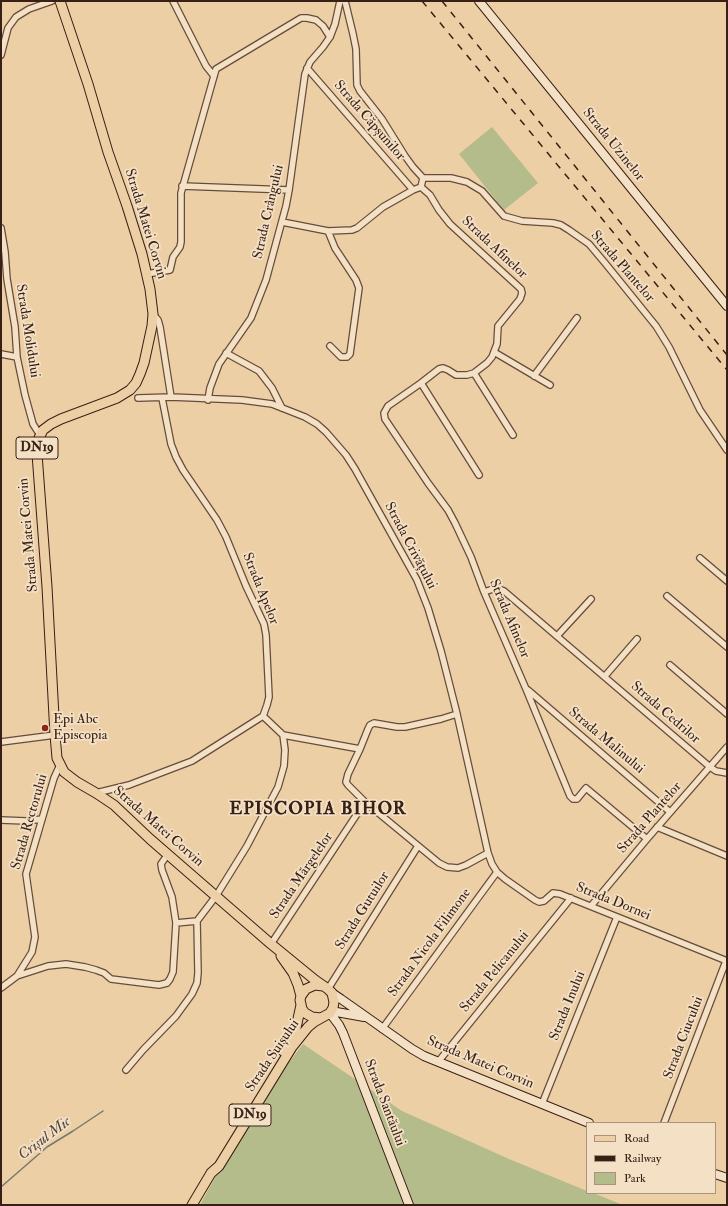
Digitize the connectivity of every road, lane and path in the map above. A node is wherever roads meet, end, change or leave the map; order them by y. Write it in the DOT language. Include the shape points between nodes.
graph roads {
  1 [pos="52,1"];
  2 [pos="60,1"];
  3 [pos="173,1"];
  4 [pos="340,1"];
  5 [pos="345,1"];
  6 [pos="479,1"];
  7 [pos="335,24"];
  8 [pos="323,26"];
  9 [pos="330,37"];
  10 [pos="1,55"];
  11 [pos="307,68"];
  12 [pos="214,76"];
  13 [pos="423,178"];
  14 [pos="182,186"];
  15 [pos="420,187"];
  16 [pos="289,190"];
  17 [pos="412,190"];
  18 [pos="282,222"];
  19 [pos="1,228"];
  20 [pos="328,231"];
  21 [pos="147,274"];
  22 [pos="727,306"];
  23 [pos="153,314"];
  24 [pos="577,318"];
  25 [pos="330,346"];
  26 [pos="494,352"];
  27 [pos="226,353"];
  28 [pos="1,354"];
  29 [pos="17,357"];
  30 [pos="474,373"];
  31 [pos="534,376"];
  32 [pos="421,383"];
  33 [pos="550,385"];
  34 [pos="171,397"];
  35 [pos="138,398"];
  36 [pos="162,398"];
  37 [pos="208,400"];
  38 [pos="282,408"];
  39 [pos="513,434"];
  40 [pos="40,435"];
  41 [pos="727,450"];
  42 [pos="480,475"];
  43 [pos="700,558"];
  44 [pos="727,581"];
  45 [pos="484,592"];
  46 [pos="667,596"];
  47 [pos="590,599"];
  48 [pos="558,636"];
  49 [pos="636,639"];
  50 [pos="727,647"];
  51 [pos="670,665"];
  52 [pos="605,676"];
  53 [pos="526,689"];
  54 [pos="457,714"];
  55 [pos="727,714"];
  56 [pos="262,716"];
  57 [pos="55,735"];
  58 [pos="283,735"];
  59 [pos="1,742"];
  60 [pos="727,747"];
  61 [pos="360,749"];
  62 [pos="60,765"];
  63 [pos="710,767"];
  64 [pos="727,773"];
  65 [pos="96,793"];
  66 [pos="366,802"];
  67 [pos="670,812"];
  68 [pos="42,819"];
  69 [pos="1,820"];
  70 [pos="658,827"];
  71 [pos="647,839"];
  72 [pos="418,846"];
  73 [pos="488,853"];
  74 [pos="168,854"];
  75 [pos="727,856"];
  76 [pos="497,872"];
  77 [pos="216,896"];
  78 [pos="571,898"];
  79 [pos="591,906"];
  80 [pos="617,917"];
  81 [pos="197,921"];
  82 [pos="176,923"];
  83 [pos="273,945"];
  84 [pos="727,961"];
  85 [pos="17,976"];
  86 [pos="1,988"];
  87 [pos="328,989"];
  88 [pos="301,1000"];
  89 [pos="330,1012"];
  90 [pos="321,1018"];
  91 [pos="367,1018"];
  92 [pos="382,1028"];
  93 [pos="438,1062"];
  94 [pos="126,1070"];
  95 [pos="542,1104"];
  96 [pos="587,1122"];
  97 [pos="664,1122"];
  98 [pos="211,1173"];
  99 [pos="716,1174"];
  100 [pos="727,1178"];
  101 [pos="192,1205"];
  102 [pos="410,1205"];
  1 -- 10 [label="street" via="29,9 16,17 8,28"];
  2 -- 21 [label="main road, Strada Matei Corvin / DN19"];
  3 -- 12 [label="street" via="206,66"];
  4 -- 7 [label="street, Strada Crângului"];
  5 -- 13 [label="street" via="356,49 357,85"];
  6 -- 22 [label="street, Strada Uzinelor"];
  7 -- 8 [label="street"];
  7 -- 9 [label="street, Strada Crângului"];
  8 -- 9 [label="street"];
  8 -- 12 [label="street" via="313,19 301,18 219,66"];
  9 -- 11 [label="street, Strada Crângului"];
  11 -- 16 [label="street, Strada Crângului"];
  11 -- 17 [label="street, Strada Căpșunilor"];
  12 -- 14 [label="street"];
  13 -- 15 [label="street"];
  13 -- 41 [label="street, Strada Plantelor" via="451,178 467,182 482,191 504,216 522,221 561,225 589,244 656,326 700,410"];
  14 -- 16 [label="street"];
  14 -- 21 [label="street" via="180,247 173,257 170,270"];
  15 -- 17 [label="street"];
  15 -- 26 [label="street, Strada Afinelor" via="430,195 450,224 521,289 520,299 498,326"];
  16 -- 18 [label="street, Strada Crângului"];
  17 -- 20 [label="street" via="383,207 357,228"];
  18 -- 20 [label="street"];
  18 -- 27 [label="street, Strada Crângului" via="256,308"];
  19 -- 29 [label="street, Strada Molidului"];
  20 -- 25 [label="street" via="359,288 350,354 341,357"];
  21 -- 23 [label="main road, Strada Matei Corvin / DN19"];
  23 -- 34 [label="street" via="160,327"];
  23 -- 40 [label="main road, Strada Matei Corvin / DN19" via="144,362 136,383 130,390 117,398 61,419 43,430"];
  24 -- 31 [label="street"];
  26 -- 30 [label="street, Strada Afinelor" via="487,363"];
  26 -- 31 [label="street"];
  27 -- 37 [label="street, Strada Crângului" via="214,374"];
  27 -- 38 [label="street" via="260,371"];
  28 -- 29 [label="street"];
  29 -- 40 [label="street, Strada Molidului" via="25,395"];
  30 -- 32 [label="street, Strada Afinelor" via="461,376 439,368"];
  30 -- 39 [label="street"];
  31 -- 33 [label="street"];
  32 -- 42 [label="street"];
  32 -- 45 [label="street, Strada Afinelor" via="388,406 384,413 385,419 452,516"];
  34 -- 36 [label="street, Strada Crivățului"];
  34 -- 37 [label="street, Strada Crivățului"];
  35 -- 36 [label="street, Strada Crivățului"];
  36 -- 56 [label="street, Strada Apelor" via="176,457 226,537 264,624 269,689 267,706"];
  37 -- 38 [label="street, Strada Crivățului" via="242,400"];
  38 -- 54 [label="street, Strada Crivățului" via="317,424 336,442 355,469 417,580 435,631"];
  40 -- 57 [label="main road, Strada Matei Corvin / DN19" via="36,454 47,587"];
  43 -- 44 [label="street"];
  45 -- 48 [label="street, Strada Cedrilor" via="496,588 504,591"];
  45 -- 53 [label="street, Strada Afinelor"];
  46 -- 50 [label="street"];
  47 -- 48 [label="street"];
  48 -- 52 [label="street, Strada Cedrilor"];
  49 -- 52 [label="street"];
  51 -- 55 [label="street"];
  52 -- 63 [label="street, Strada Cedrilor"];
  53 -- 67 [label="street, Strada Malinului"];
  53 -- 71 [label="street, Strada Afinelor" via="570,796 577,799 586,788"];
  54 -- 61 [label="street" via="405,727 374,723 368,728"];
  54 -- 73 [label="street, Strada Crivățului"];
  56 -- 58 [label="street"];
  56 -- 65 [label="street" via="192,761 129,785"];
  57 -- 59 [label="street"];
  57 -- 62 [label="main road, Strada Matei Corvin / DN19"];
  58 -- 61 [label="street"];
  58 -- 77 [label="street" via="284,766 278,787 247,846"];
  60 -- 63 [label="street, Strada Plantelor"];
  61 -- 66 [label="street" via="346,782"];
  62 -- 65 [label="main road, Strada Matei Corvin / DN19" via="64,772"];
  62 -- 68 [label="street, Strada Rectorului"];
  63 -- 64 [label="street"];
  63 -- 67 [label="street, Strada Plantelor"];
  65 -- 74 [label="main road, Strada Matei Corvin / DN19" via="114,805"];
  66 -- 72 [label="street"];
  66 -- 83 [label="street, Strada Mărgelelor"];
  67 -- 70 [label="street, Strada Plantelor"];
  68 -- 69 [label="street"];
  68 -- 85 [label="street, Strada Rectorului" via="26,874 35,937 32,952"];
  70 -- 71 [label="street, Strada Plantelor"];
  70 -- 75 [label="street"];
  71 -- 79 [label="street, Strada Plantelor"];
  72 -- 73 [label="street" via="447,867 458,868"];
  72 -- 87 [label="street, Strada Gutuilor"];
  73 -- 76 [label="street, Strada Crivățului"];
  74 -- 77 [label="main road, Strada Matei Corvin / DN19"];
  74 -- 82 [label="street" via="161,864 172,897"];
  76 -- 78 [label="street, Strada Dornei" via="539,902 556,893"];
  76 -- 92 [label="street, Strada Nicola Filimone"];
  77 -- 81 [label="street"];
  77 -- 83 [label="main road, Strada Matei Corvin / DN19"];
  78 -- 79 [label="street, Strada Dornei"];
  78 -- 93 [label="street, Strada Pelicanului"];
  79 -- 80 [label="street, Strada Dornei"];
  80 -- 84 [label="street, Strada Dornei"];
  80 -- 95 [label="street, Strada Inului"];
  81 -- 82 [label="street"];
  81 -- 94 [label="street" via="198,973 192,994 176,1016"];
  82 -- 85 [label="street" via="173,972 167,983 159,985 111,979 104,973 66,964 48,966"];
  83 -- 87 [label="main road, Strada Matei Corvin / DN19"];
  83 -- 88 [label="main road, Strada Matei Corvin / DN19" via="293,973"];
  84 -- 97 [label="street, Strada Ciucului"];
  85 -- 86 [label="street"];
  87 -- 88 [label="main road" via="310,986 303,992"];
  87 -- 89 [label="main road" via="334,1002"];
  87 -- 91 [label="street, Strada Matei Corvin"];
  88 -- 90 [label="main road" via="302,1009 308,1016"];
  88 -- 98 [label="main road, Strada Suișului / DN19" via="298,1020 292,1035 214,1163"];
  89 -- 90 [label="main road, DN19"];
  89 -- 91 [label="street, Strada Matei Corvin"];
  89 -- 102 [label="street, Strada Santăului" via="343,1033"];
  90 -- 98 [label="main road, Strada Suișului / DN19" via="308,1027 292,1047 219,1166"];
  91 -- 92 [label="street, Strada Matei Corvin"];
  92 -- 93 [label="street, Strada Matei Corvin" via="417,1052"];
  93 -- 95 [label="street, Strada Matei Corvin"];
  95 -- 96 [label="street, Strada Matei Corvin"];
  98 -- 101 [label="main road, Strada Suișului / DN19"];
  99 -- 100 [label="street"];
}
